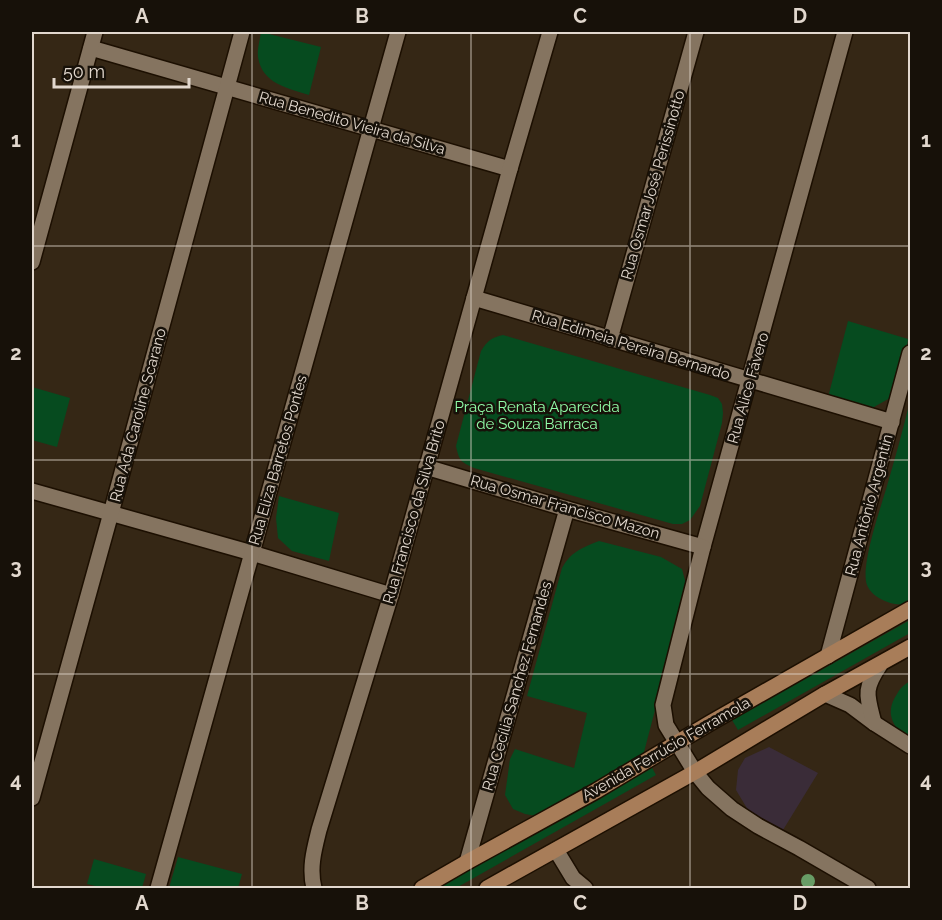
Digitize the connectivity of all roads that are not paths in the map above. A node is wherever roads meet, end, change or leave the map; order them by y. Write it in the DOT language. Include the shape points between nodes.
graph roads {
  1 [pos="95,32"];
  2 [pos="242,32"];
  3 [pos="398,32"];
  4 [pos="550,32"];
  5 [pos="696,32"];
  6 [pos="845,32"];
  7 [pos="91,48"];
  8 [pos="227,87"];
  9 [pos="371,129"];
  10 [pos="510,169"];
  11 [pos="36,227"];
  12 [pos="32,262"];
  13 [pos="474,298"];
  14 [pos="610,339"];
  15 [pos="910,353"];
  16 [pos="750,381"];
  17 [pos="892,422"];
  18 [pos="426,467"];
  19 [pos="32,491"];
  20 [pos="567,509"];
  21 [pos="111,513"];
  22 [pos="703,547"];
  23 [pos="252,553"];
  24 [pos="391,595"];
  25 [pos="910,609"];
  26 [pos="910,648"];
  27 [pos="828,656"];
  28 [pos="880,665"];
  29 [pos="825,694"];
  30 [pos="874,723"];
  31 [pos="677,743"];
  32 [pos="910,746"];
  33 [pos="695,772"];
  34 [pos="32,798"];
  35 [pos="556,850"];
  36 [pos="467,862"];
  37 [pos="158,888"];
  38 [pos="314,888"];
  39 [pos="422,888"];
  40 [pos="487,888"];
  41 [pos="585,888"];
  42 [pos="868,888"];
  1 -- 7 [label="street"];
  2 -- 8 [label="street, Rua Ada Caroline Scarano"];
  3 -- 9 [label="street, Rua Eliza Barretos Pontes"];
  4 -- 10 [label="street, Rua Francisco da Silva Brito"];
  5 -- 14 [label="street, Rua Osmar José Perissinotto"];
  6 -- 16 [label="street, Rua Alice Fávero"];
  7 -- 8 [label="street, Rua Benedito Vieira da Silva"];
  7 -- 11 [label="street"];
  8 -- 9 [label="street, Rua Benedito Vieira da Silva"];
  8 -- 21 [label="street, Rua Ada Caroline Scarano"];
  9 -- 10 [label="street, Rua Benedito Vieira da Silva"];
  9 -- 23 [label="street, Rua Eliza Barretos Pontes"];
  10 -- 13 [label="street, Rua Francisco da Silva Brito"];
  11 -- 12 [label="street"];
  13 -- 14 [label="street, Rua Edimeia Pereira Bernardo"];
  13 -- 18 [label="street, Rua Francisco da Silva Brito"];
  14 -- 16 [label="street, Rua Edimeia Pereira Bernardo"];
  15 -- 17 [label="street, Rua Antônio Argentin"];
  16 -- 17 [label="street, Rua Edimeia Pereira Bernardo"];
  16 -- 22 [label="street, Rua Alice Fávero"];
  17 -- 27 [label="street, Rua Antônio Argentin"];
  18 -- 20 [label="street, Rua Osmar Francisco Mazon"];
  18 -- 24 [label="street, Rua Francisco da Silva Brito"];
  19 -- 21 [label="street"];
  20 -- 22 [label="street, Rua Osmar Francisco Mazon"];
  20 -- 36 [label="street, Rua Cecília Sanchez Fernandes"];
  21 -- 23 [label="street"];
  21 -- 34 [label="street, Rua Ada Caroline Scarano"];
  22 -- 31 [label="street, Rua Alice Fávero" via="663,705 666,725"];
  23 -- 24 [label="street"];
  23 -- 37 [label="street, Rua Eliza Barretos Pontes"];
  24 -- 38 [label="street, Rua Francisco da Silva Brito" via="319,830 312,860"];
  25 -- 27 [label="street, Avenida Ferrúcio Ferramola"];
  26 -- 28 [label="street"];
  27 -- 31 [label="street, Avenida Ferrúcio Ferramola"];
  28 -- 29 [label="street"];
  28 -- 30 [label="street" via="867,695"];
  29 -- 30 [label="street" via="850,705"];
  29 -- 33 [label="street"];
  30 -- 32 [label="street"];
  31 -- 33 [label="street, Rua Alice Fávero"];
  31 -- 36 [label="street, Avenida Ferrúcio Ferramola"];
  33 -- 35 [label="street"];
  33 -- 42 [label="street, Rua Alice Fávero" via="732,810"];
  35 -- 40 [label="street"];
  35 -- 41 [label="street" via="573,878"];
  36 -- 39 [label="street, Avenida Ferrúcio Ferramola"];
}
